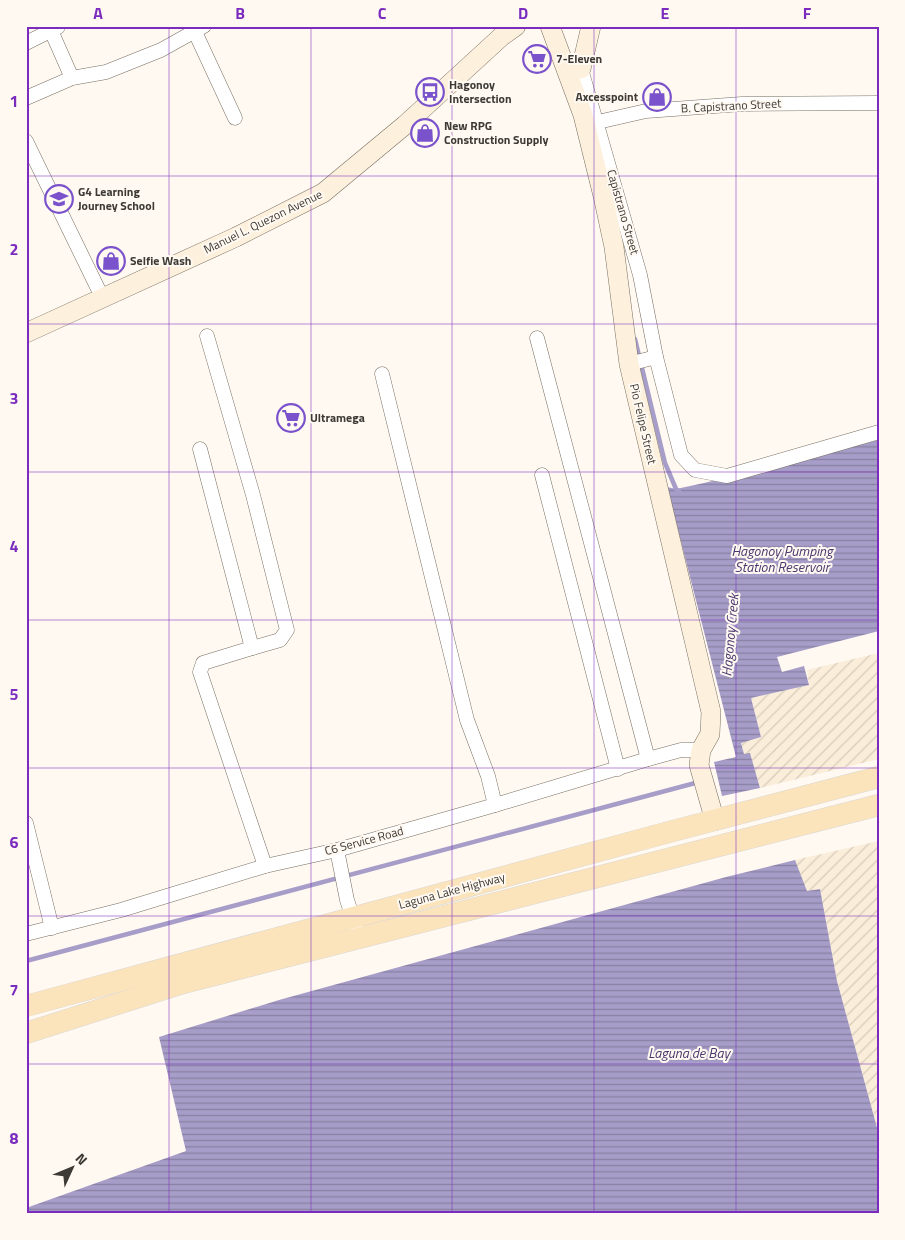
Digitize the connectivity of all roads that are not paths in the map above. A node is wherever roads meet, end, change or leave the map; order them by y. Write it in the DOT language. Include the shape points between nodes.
graph roads {
  1 [pos="516,26"];
  2 [pos="550,26"];
  3 [pos="590,26"];
  4 [pos="53,27"];
  5 [pos="200,29"];
  6 [pos="26,43"];
  7 [pos="580,69"];
  8 [pos="72,78"];
  9 [pos="26,98"];
  10 [pos="879,103"];
  11 [pos="235,118"];
  12 [pos="591,124"];
  13 [pos="26,142"];
  14 [pos="102,297"];
  15 [pos="26,333"];
  16 [pos="208,336"];
  17 [pos="537,338"];
  18 [pos="654,358"];
  19 [pos="633,363"];
  20 [pos="382,374"];
  21 [pos="879,432"];
  22 [pos="200,448"];
  23 [pos="542,475"];
  24 [pos="252,648"];
  25 [pos="700,757"];
  26 [pos="648,759"];
  27 [pos="618,769"];
  28 [pos="879,777"];
  29 [pos="495,805"];
  30 [pos="879,805"];
  31 [pos="712,811"];
  32 [pos="26,823"];
  33 [pos="338,855"];
  34 [pos="265,866"];
  35 [pos="350,909"];
  36 [pos="52,928"];
  37 [pos="26,934"];
  38 [pos="360,940"];
  39 [pos="26,1006"];
  40 [pos="26,1033"];
  1 -- 14 [label="main road, Manuel L. Quezon Avenue" via="364,162 323,193 236,237"];
  2 -- 12 [label="main road, Pio Felipe Street"];
  3 -- 7 [label="main road"];
  4 -- 6 [label="street"];
  4 -- 8 [label="street"];
  5 -- 8 [label="street" via="161,50 106,72"];
  5 -- 11 [label="street"];
  7 -- 12 [label="street, Capistrano Street"];
  8 -- 9 [label="street"];
  10 -- 12 [label="street, B. Capistrano Street" via="732,105 646,111"];
  12 -- 18 [label="street, Capistrano Street" via="640,275"];
  12 -- 19 [label="main road, Pio Felipe Street"];
  13 -- 14 [label="street"];
  14 -- 15 [label="main road, Manuel L. Quezon Avenue"];
  16 -- 24 [label="street" via="287,630 280,640"];
  17 -- 26 [label="street"];
  18 -- 19 [label="street"];
  18 -- 21 [label="street, Capistrano Street" via="681,455 695,470 727,476"];
  19 -- 25 [label="main road, Pio Felipe Street" via="711,712 710,734"];
  20 -- 29 [label="street" via="467,720"];
  22 -- 24 [label="street"];
  23 -- 27 [label="street"];
  24 -- 34 [label="street" via="203,663 200,672"];
  25 -- 26 [label="street, C6 Service Road" via="681,750"];
  25 -- 31 [label="main road"];
  26 -- 27 [label="street, C6 Service Road"];
  27 -- 29 [label="street, C6 Service Road"];
  28 -- 31 [label="main road, Laguna Lake Highway"];
  29 -- 33 [label="street, C6 Service Road"];
  30 -- 38 [label="main road, Laguna Lake Highway"];
  31 -- 35 [label="main road, Laguna Lake Highway"];
  32 -- 36 [label="street"];
  33 -- 34 [label="street, C6 Service Road"];
  33 -- 35 [label="street"];
  34 -- 36 [label="street, C6 Service Road"];
  35 -- 38 [label="street"];
  35 -- 39 [label="main road, Laguna Lake Highway"];
  36 -- 37 [label="street, C6 Service Road"];
  38 -- 40 [label="main road, Laguna Lake Highway" via="184,983"];
}
